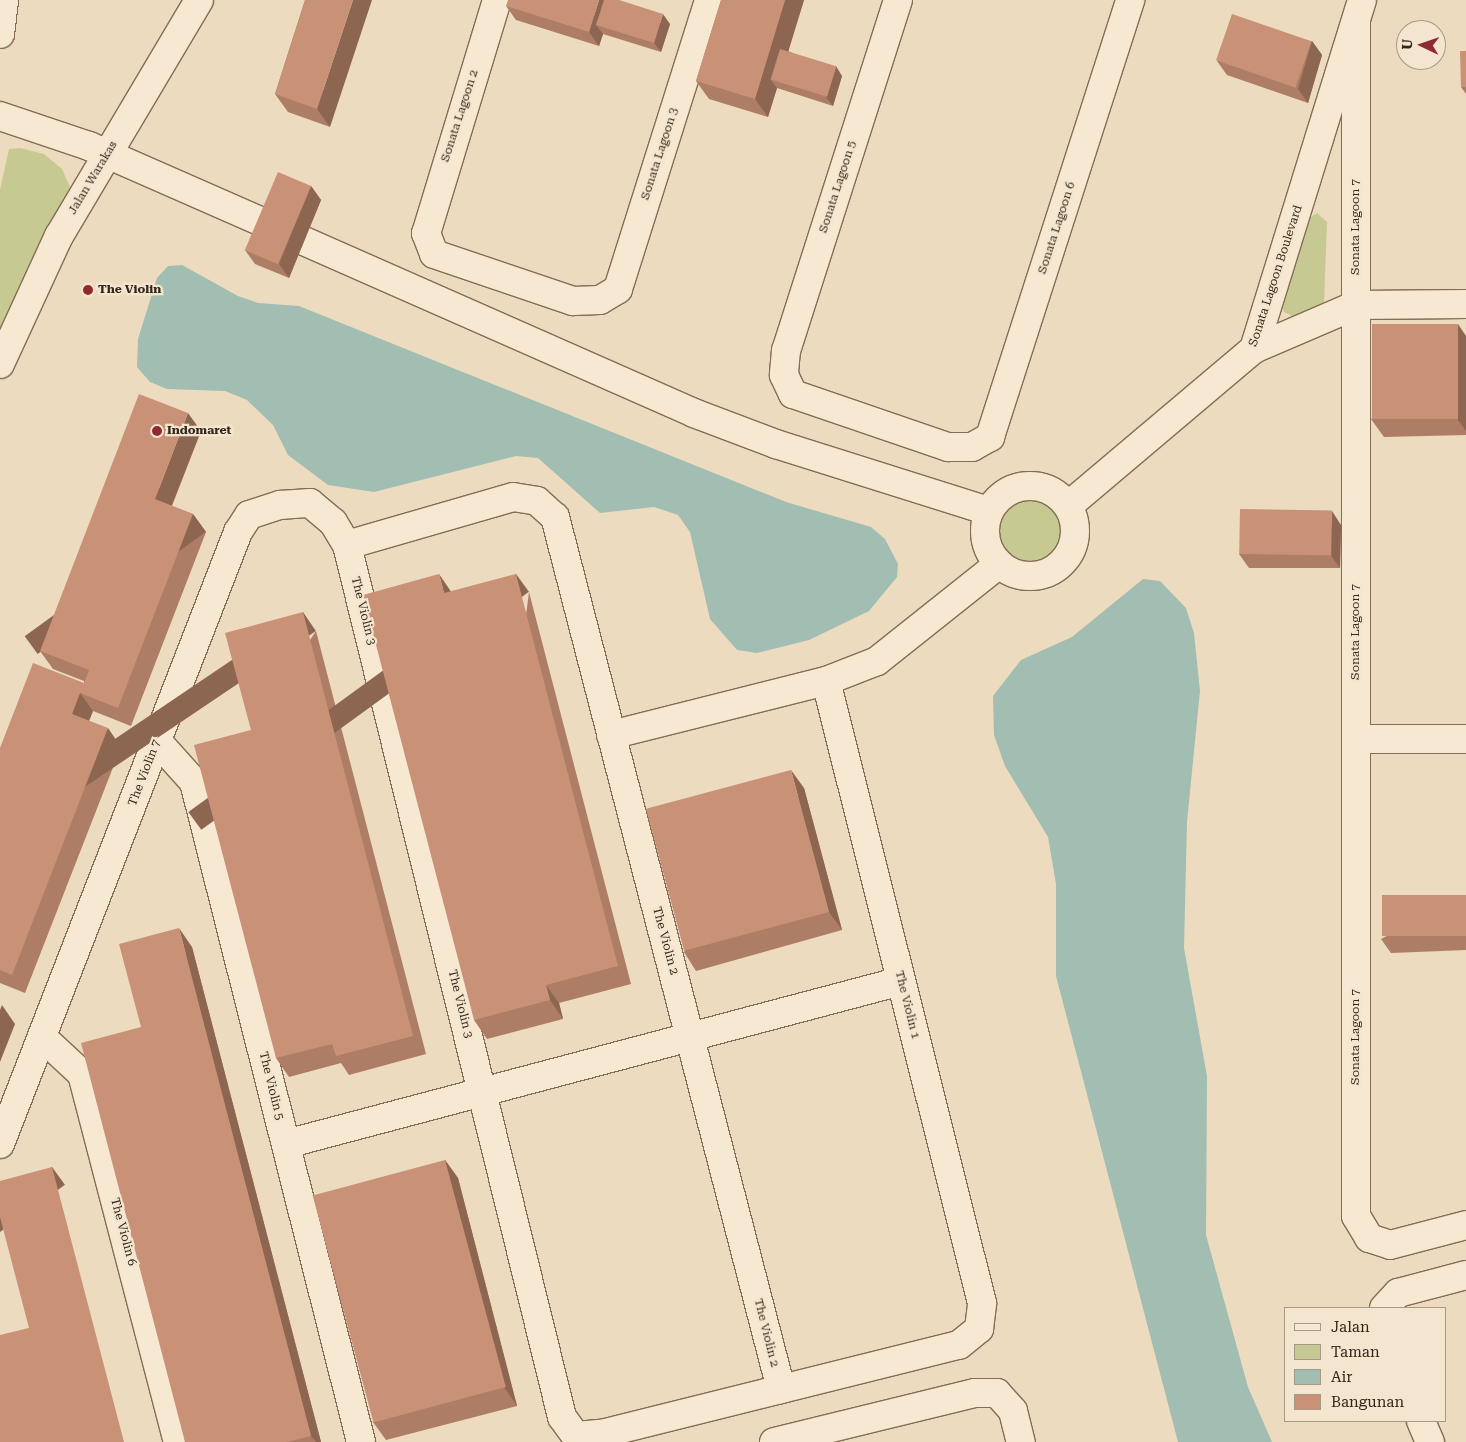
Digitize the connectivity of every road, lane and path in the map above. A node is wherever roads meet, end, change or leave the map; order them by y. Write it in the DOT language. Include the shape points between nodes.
graph roads {
  1 [pos="4,0"];
  2 [pos="199,0"];
  3 [pos="497,0"];
  4 [pos="709,0"];
  5 [pos="898,0"];
  6 [pos="1130,0"];
  7 [pos="1359,11"];
  8 [pos="0,34"];
  9 [pos="0,116"];
  10 [pos="106,153"];
  11 [pos="271,226"];
  12 [pos="304,240"];
  13 [pos="600,300"];
  14 [pos="1466,304"];
  15 [pos="1356,305"];
  16 [pos="1254,349"];
  17 [pos="0,364"];
  18 [pos="972,447"];
  19 [pos="1068,506"];
  20 [pos="990,511"];
  21 [pos="347,545"];
  22 [pos="999,564"];
  23 [pos="826,681"];
  24 [pos="611,735"];
  25 [pos="1356,739"];
  26 [pos="1466,739"];
  27 [pos="158,742"];
  28 [pos="901,981"];
  29 [pos="42,1037"];
  30 [pos="690,1037"];
  31 [pos="482,1092"];
  32 [pos="0,1144"];
  33 [pos="286,1144"];
  34 [pos="1466,1225"];
  35 [pos="1466,1275"];
  36 [pos="1386,1307"];
  37 [pos="781,1389"];
  38 [pos="1421,1422"];
  39 [pos="785,1441"];
  40 [pos="178,1442"];
  41 [pos="361,1442"];
  42 [pos="1021,1442"];
  43 [pos="1430,1442"];
  1 -- 8 [label="street"];
  2 -- 10 [label="street, Jalan Warakas"];
  3 -- 13 [label="street, Sonata Lagoon 2" via="426,233 434,254 573,301"];
  4 -- 13 [label="street, Sonata Lagoon 3" via="618,289"];
  5 -- 18 [label="street, Sonata Lagoon 5" via="786,350 784,375 794,394 948,447"];
  6 -- 18 [label="street, Sonata Lagoon 6" via="990,437"];
  7 -- 15 [label="street, Sonata Lagoon 7"];
  7 -- 16 [label="street, Sonata Lagoon Boulevard"];
  9 -- 10 [label="street"];
  10 -- 11 [label="street"];
  10 -- 17 [label="street, Jalan Warakas" via="59,236"];
  12 -- 20 [label="street" via="694,413 776,444"];
  14 -- 15 [label="street"];
  15 -- 16 [label="street"];
  15 -- 25 [label="street, Sonata Lagoon 7"];
  16 -- 19 [label="street, Sonata Lagoon Boulevard"];
  19 -- 20 [label="street" via="1055,493 1037,486 1018,487 1001,496"];
  19 -- 22 [label="street" via="1075,527 1072,548 1059,566 1039,575 1018,575"];
  20 -- 22 [label="street" via="985,529 988,548"];
  21 -- 24 [label="street, The Violin 2" via="513,496 537,501 555,517"];
  21 -- 27 [label="street, The Violin 7" via="333,522 310,503 280,505 249,515 238,532"];
  21 -- 31 [label="street, The Violin 3"];
  22 -- 23 [label="street" via="877,661"];
  23 -- 24 [label="street"];
  23 -- 28 [label="street, The Violin 1"];
  24 -- 30 [label="street, The Violin 2"];
  25 -- 26 [label="street"];
  25 -- 34 [label="street, Sonata Lagoon 7" via="1356,1216 1369,1238 1390,1245"];
  27 -- 29 [label="street, The Violin 7"];
  27 -- 33 [label="street, The Violin 5" via="194,782"];
  28 -- 30 [label="street"];
  28 -- 37 [label="street, The Violin 1" via="982,1303 979,1329 959,1344"];
  29 -- 32 [label="street, The Violin 7"];
  29 -- 40 [label="street, The Violin 6" via="82,1074"];
  30 -- 31 [label="street"];
  30 -- 37 [label="street, The Violin 2"];
  31 -- 33 [label="street"];
  31 -- 37 [label="street, The Violin 3" via="562,1417 576,1436 601,1434"];
  33 -- 41 [label="street, The Violin 5"];
  35 -- 36 [label="street" via="1398,1293"];
  38 -- 43 [label="street"];
  39 -- 42 [label="street" via="976,1392 997,1393 1013,1412"];
}
